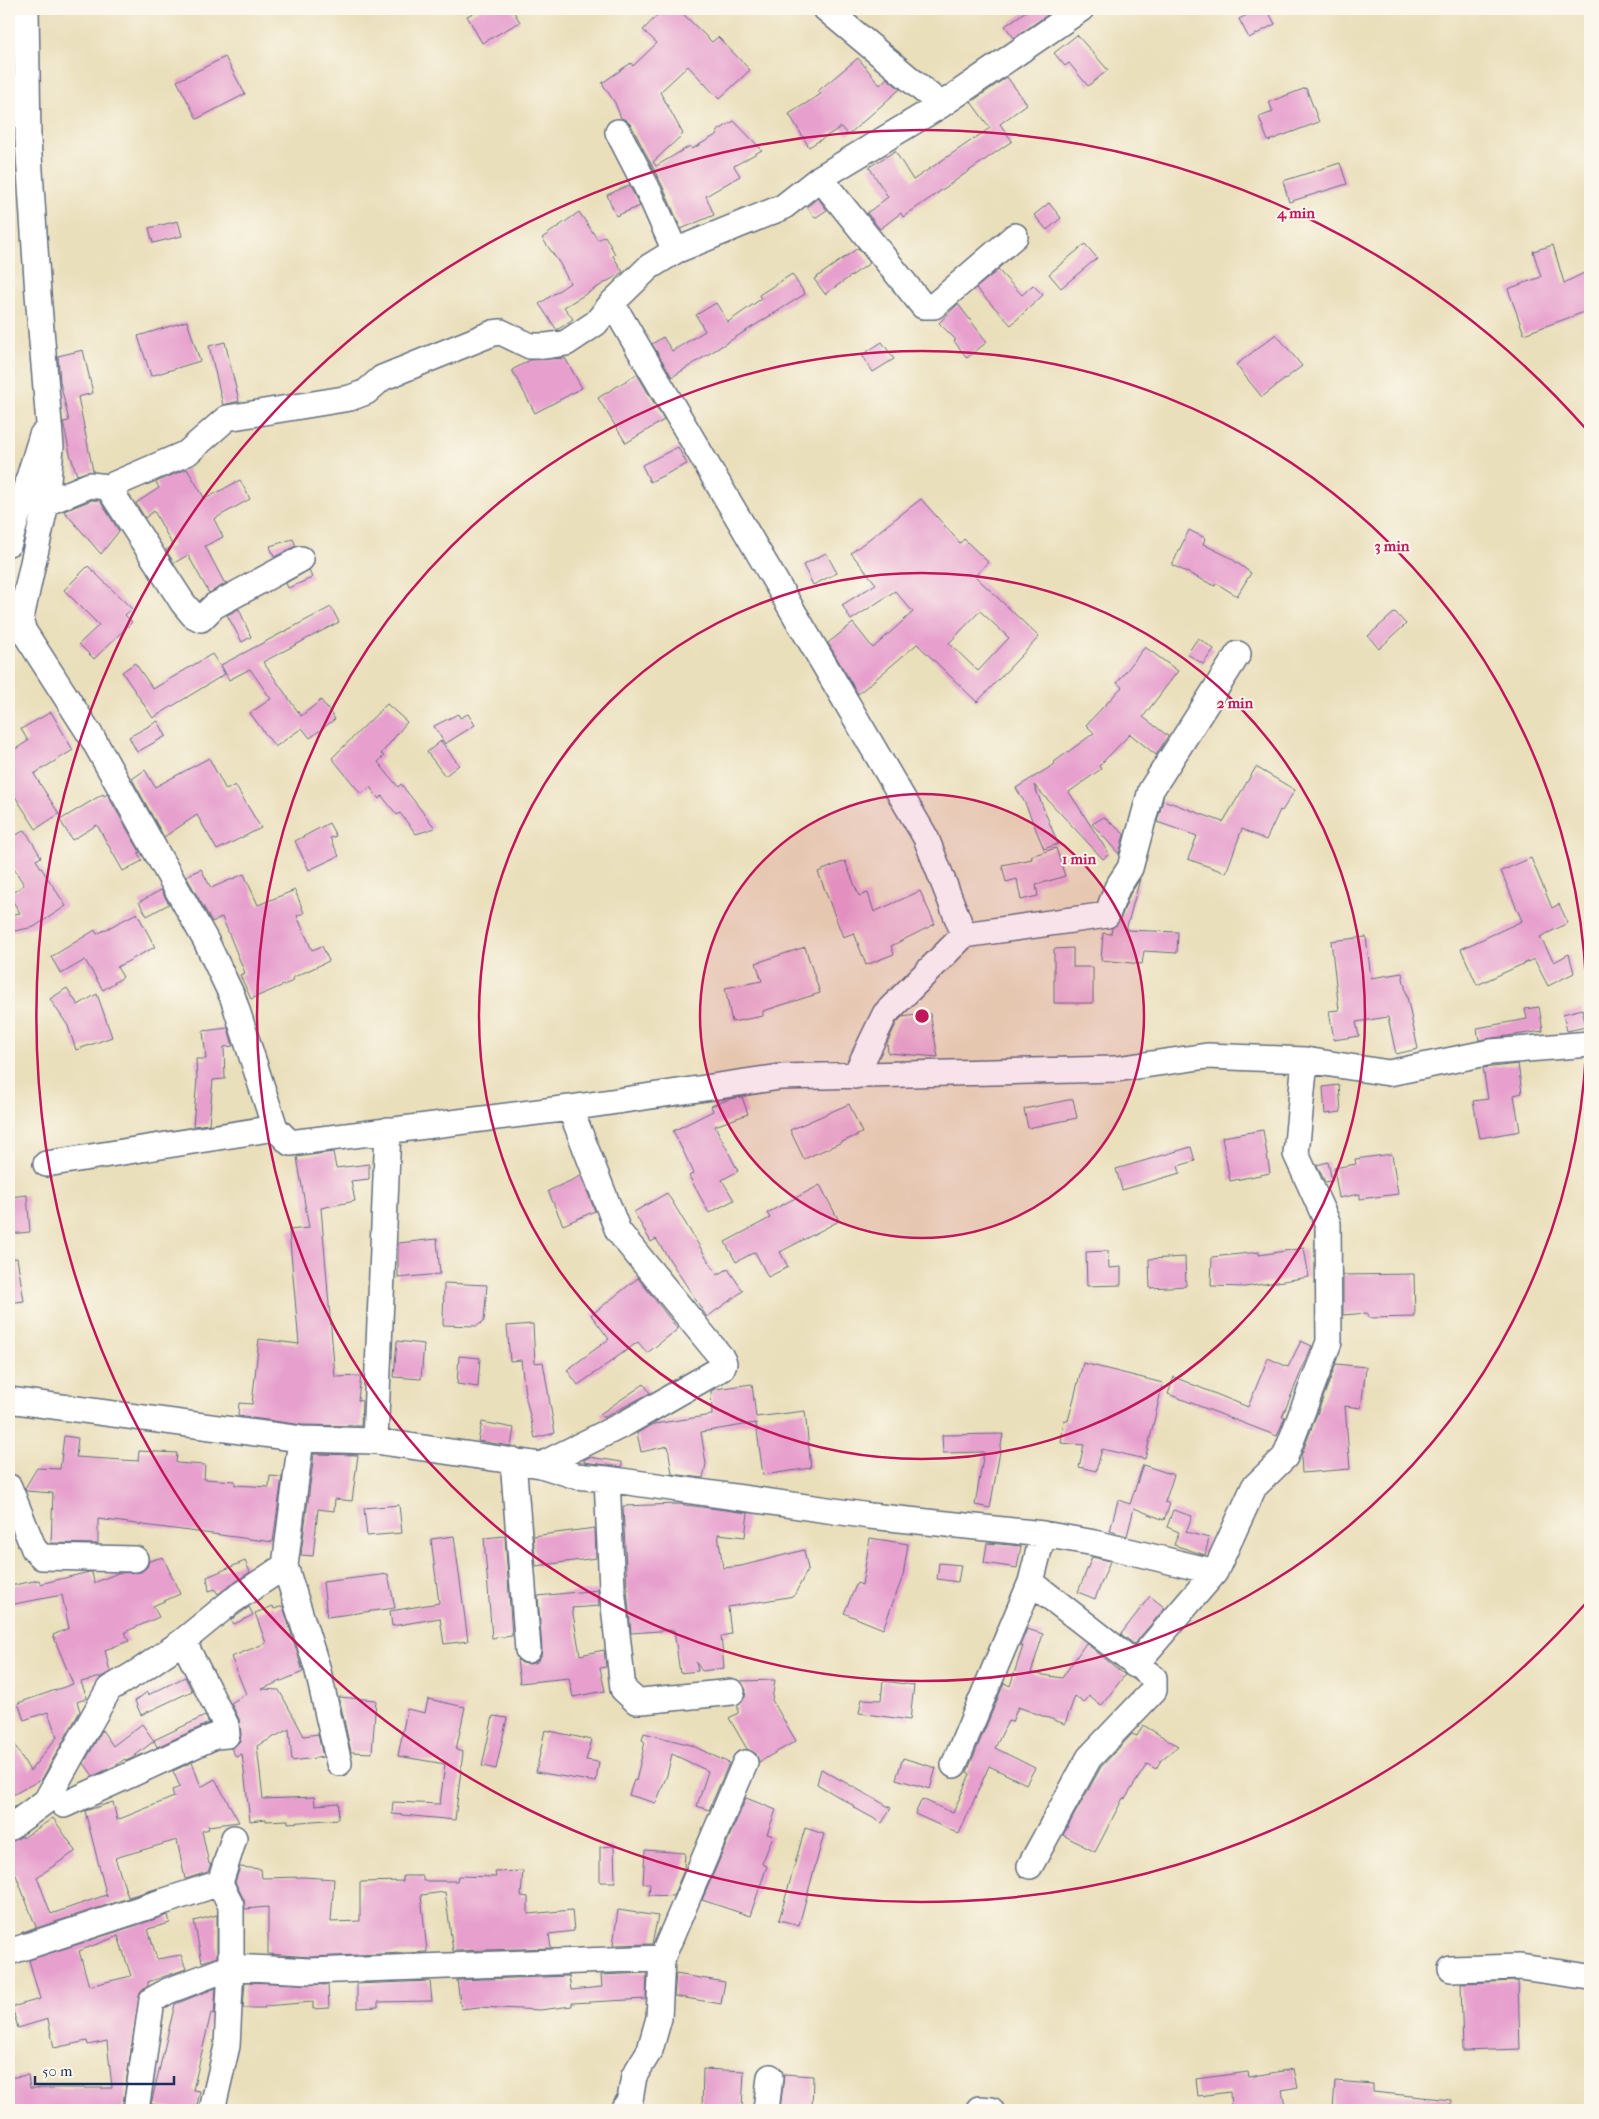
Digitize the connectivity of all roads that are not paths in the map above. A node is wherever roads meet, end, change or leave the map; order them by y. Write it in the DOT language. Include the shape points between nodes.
graph roads {
  1 [pos="26,9"];
  2 [pos="826,9"];
  3 [pos="1080,9"];
  4 [pos="941,106"];
  5 [pos="618,132"];
  6 [pos="820,178"];
  7 [pos="1015,236"];
  8 [pos="675,251"];
  9 [pos="612,302"];
  10 [pos="48,414"];
  11 [pos="108,487"];
  12 [pos="46,503"];
  13 [pos="9,543"];
  14 [pos="301,559"];
  15 [pos="1238,654"];
  16 [pos="964,936"];
  17 [pos="1590,1044"];
  18 [pos="1305,1060"];
  19 [pos="855,1076"];
  20 [pos="570,1108"];
  21 [pos="276,1128"];
  22 [pos="388,1130"];
  23 [pos="46,1164"];
  24 [pos="9,1400"];
  25 [pos="301,1439"];
  26 [pos="376,1441"];
  27 [pos="513,1460"];
  28 [pos="541,1465"];
  29 [pos="607,1479"];
  30 [pos="9,1488"];
  31 [pos="1043,1534"];
  32 [pos="135,1559"];
  33 [pos="284,1566"];
  34 [pos="1215,1572"];
  35 [pos="1031,1582"];
  36 [pos="183,1641"];
  37 [pos="528,1650"];
  38 [pos="1135,1665"];
  39 [pos="732,1692"];
  40 [pos="339,1763"];
  41 [pos="745,1763"];
  42 [pos="954,1765"];
  43 [pos="64,1805"];
  44 [pos="9,1828"];
  45 [pos="234,1838"];
  46 [pos="1030,1866"];
  47 [pos="220,1883"];
  48 [pos="9,1952"];
  49 [pos="662,1958"];
  50 [pos="231,1968"];
  51 [pos="1451,1969"];
  52 [pos="1590,1977"];
  53 [pos="770,2077"];
  54 [pos="136,2110"];
  55 [pos="212,2110"];
  56 [pos="624,2110"];
  57 [pos="766,2110"];
  58 [pos="979,2110"];
  59 [pos="991,2110"];
  1 -- 10 [label="street" via="28,140"];
  2 -- 4 [label="street"];
  3 -- 4 [label="street"];
  4 -- 6 [label="street"];
  5 -- 8 [label="street"];
  6 -- 7 [label="street" via="923,306 934,306"];
  6 -- 8 [label="street" via="783,207"];
  8 -- 9 [label="street" via="650,267"];
  9 -- 11 [label="street" via="596,322 566,343 530,346 501,332 493,332 382,378 366,392 350,398 228,418 187,453"];
  9 -- 16 [label="street" via="926,838"];
  10 -- 12 [label="street" via="51,447"];
  10 -- 13 [label="street"];
  11 -- 12 [label="street" via="90,485"];
  11 -- 14 [label="street" via="183,604 201,619 214,606"];
  12 -- 21 [label="street" via="21,618 23,630 92,739 206,941 233,998"];
  15 -- 16 [label="street" via="1151,790 1130,868 1117,888 1107,916"];
  16 -- 19 [label="street" via="885,1014"];
  17 -- 18 [label="street" via="1491,1052 1389,1073"];
  18 -- 19 [label="street" via="1207,1056 1116,1069"];
  18 -- 34 [label="street" via="1296,1154 1328,1224 1329,1342 1284,1457 1254,1487"];
  19 -- 20 [label="street" via="780,1077"];
  20 -- 22 [label="street"];
  20 -- 28 [label="street" via="618,1232 724,1363 722,1368 626,1423"];
  21 -- 22 [label="street" via="290,1143"];
  21 -- 23 [label="street"];
  22 -- 26 [label="street"];
  24 -- 25 [label="street"];
  25 -- 26 [label="street"];
  25 -- 33 [label="street"];
  26 -- 27 [label="street"];
  27 -- 28 [label="street"];
  27 -- 37 [label="street"];
  28 -- 29 [label="street" via="576,1476"];
  29 -- 31 [label="street" via="870,1516"];
  29 -- 39 [label="street" via="612,1588 623,1689 642,1701"];
  30 -- 32 [label="street" via="34,1550 42,1557"];
  31 -- 34 [label="street"];
  31 -- 35 [label="street"];
  33 -- 36 [label="street" via="232,1601"];
  33 -- 40 [label="street" via="317,1668"];
  34 -- 38 [label="street"];
  35 -- 38 [label="street"];
  35 -- 42 [label="street"];
  36 -- 43 [label="street" via="226,1725 227,1735 215,1736"];
  36 -- 44 [label="street" via="109,1689 46,1801"];
  38 -- 46 [label="street" via="1154,1678 1154,1690 1089,1758"];
  41 -- 49 [label="street"];
  45 -- 47 [label="street"];
  47 -- 48 [label="street"];
  47 -- 50 [label="street" via="231,1906"];
  49 -- 50 [label="street" via="310,1971"];
  49 -- 56 [label="street" via="659,2018 650,2050 634,2076 630,2100"];
  50 -- 54 [label="street" via="152,2000"];
  50 -- 55 [label="street" via="227,2046"];
  51 -- 52 [label="street" via="1520,1967"];
  53 -- 57 [label="street"];
  58 -- 59 [label="street"];
}
